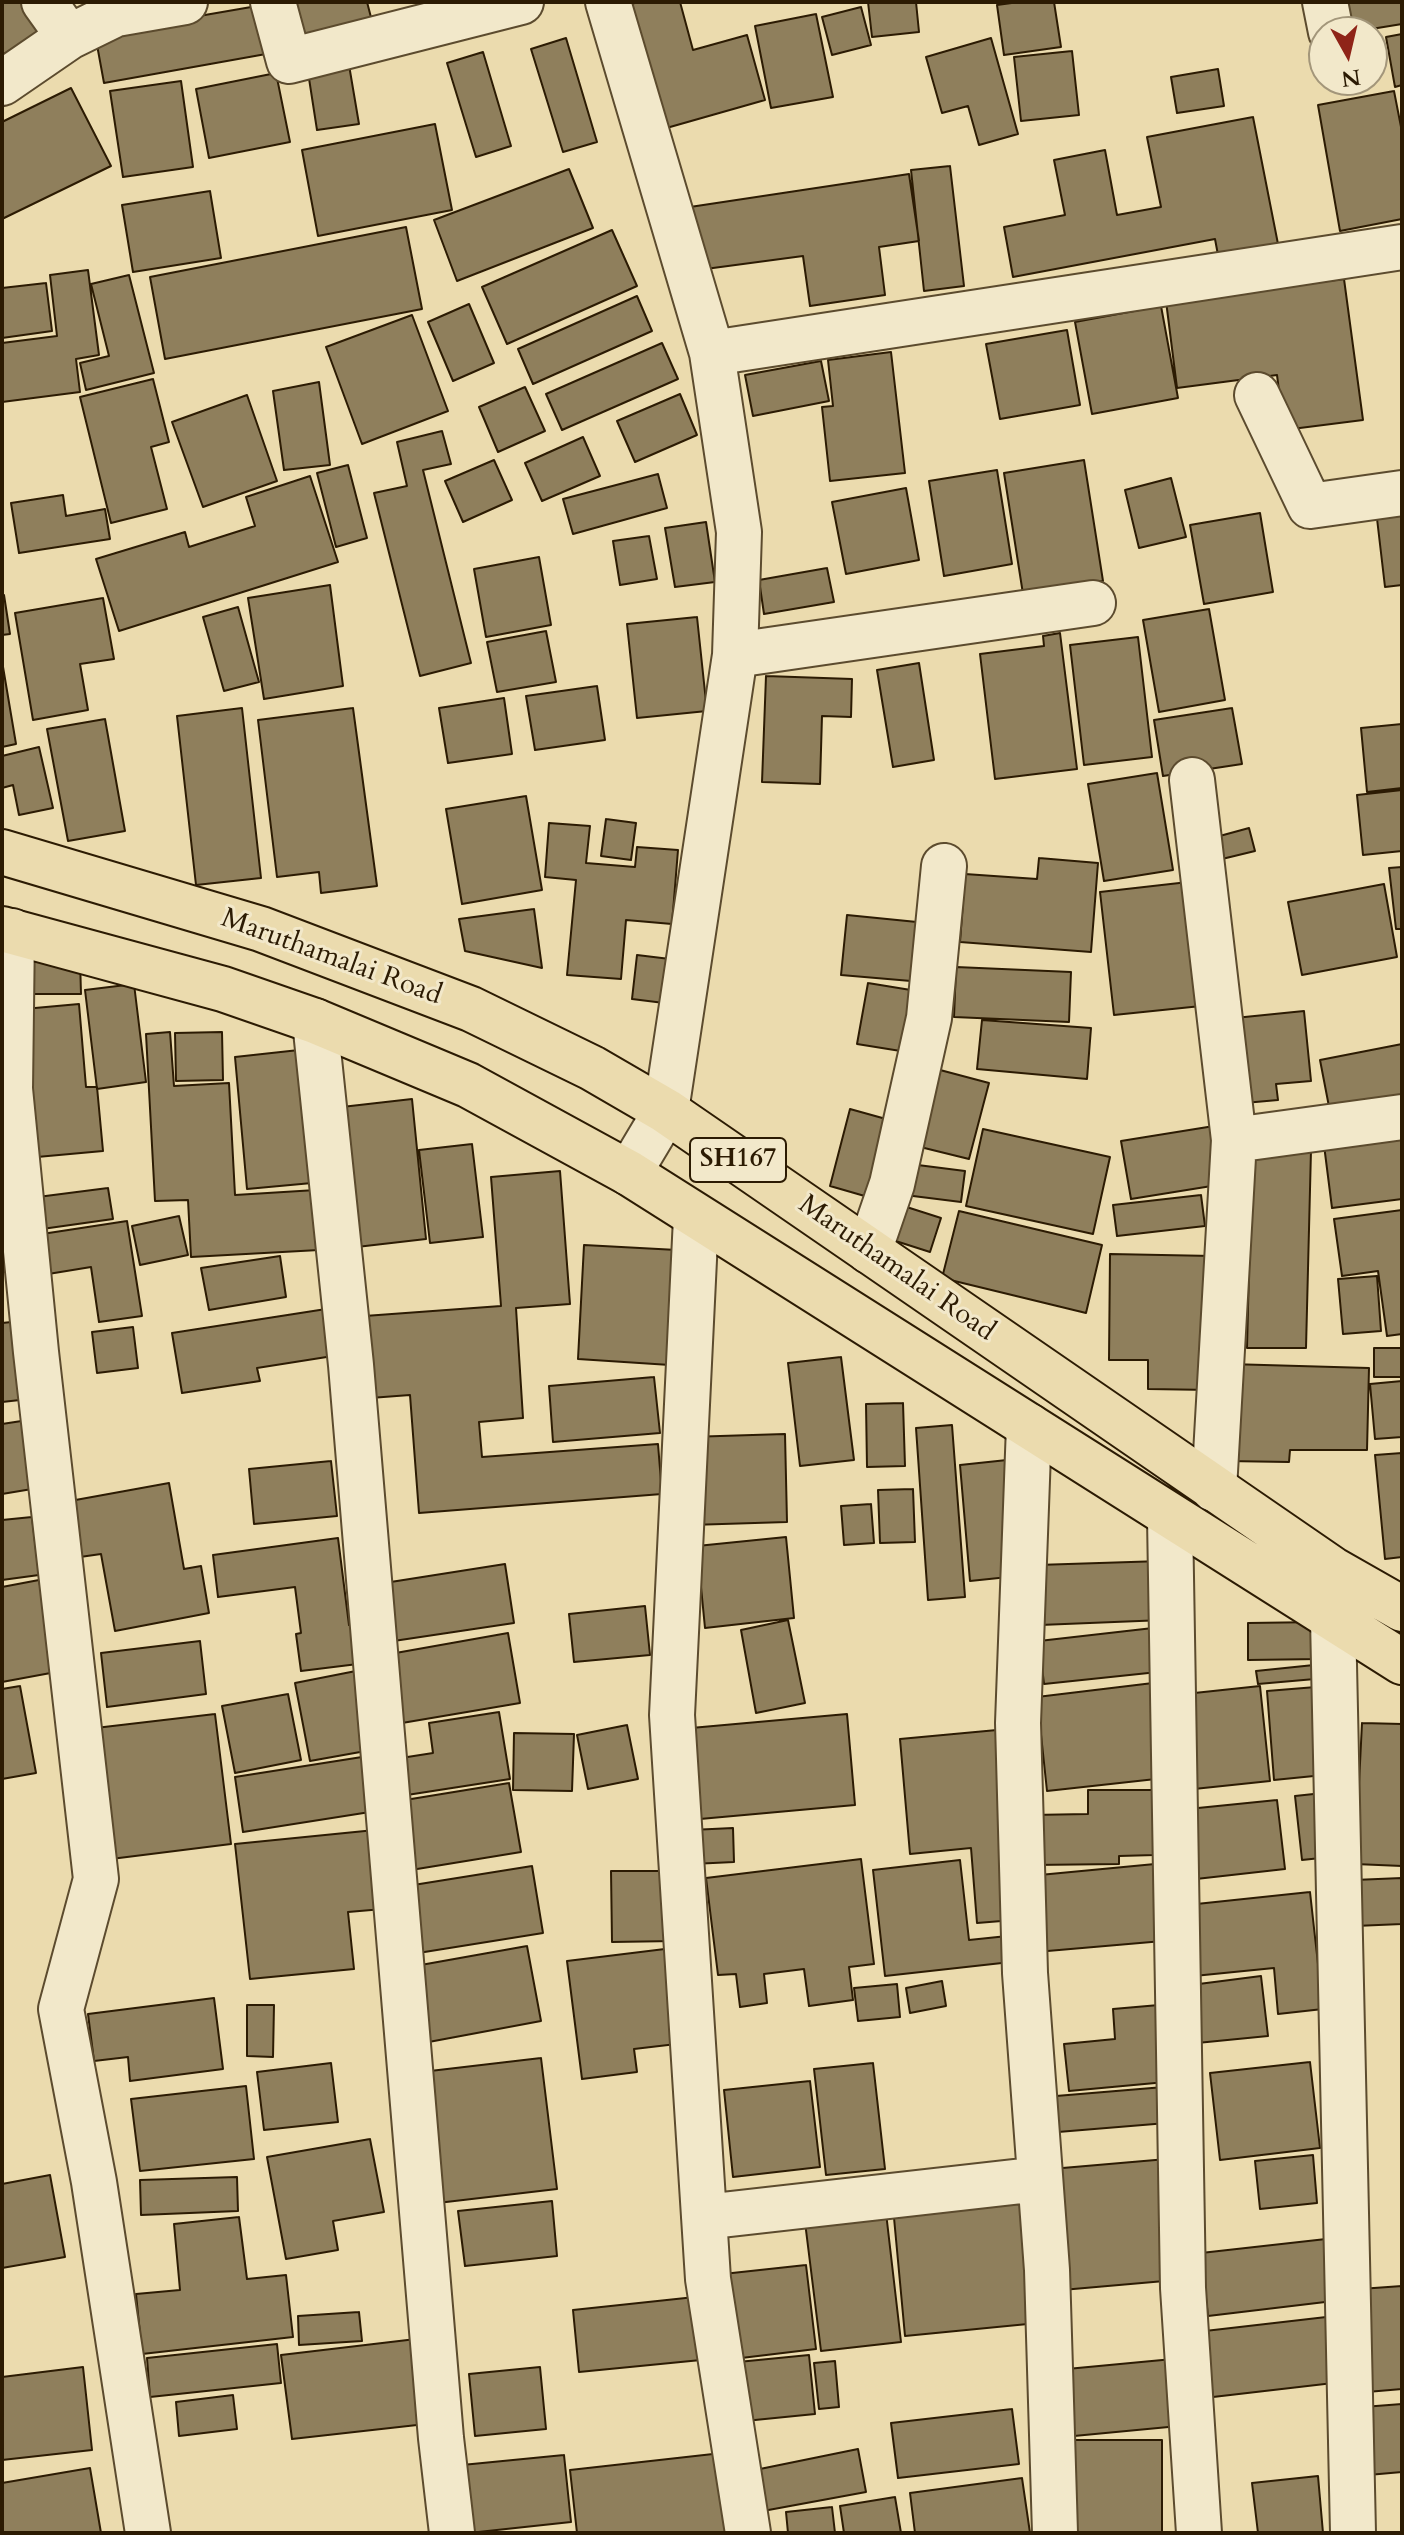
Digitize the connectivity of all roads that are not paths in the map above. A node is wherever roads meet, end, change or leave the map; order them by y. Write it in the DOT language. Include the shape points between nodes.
graph roads {
  1 [pos="44,2"];
  2 [pos="185,2"];
  3 [pos="273,2"];
  4 [pos="521,2"];
  5 [pos="608,2"];
  6 [pos="69,37"];
  7 [pos="2,83"];
  8 [pos="1402,247"];
  9 [pos="712,353"];
  10 [pos="1257,395"];
  11 [pos="1402,493"];
  12 [pos="1093,603"];
  13 [pos="735,655"];
  14 [pos="1192,780"];
  15 [pos="2,852"];
  16 [pos="944,866"];
  17 [pos="7,930"];
  18 [pos="315,1021"];
  19 [pos="666,1111"];
  20 [pos="1402,1117"];
  21 [pos="1234,1140"];
  22 [pos="629,1173"];
  23 [pos="696,1218"];
  24 [pos="869,1251"];
  25 [pos="1029,1426"];
  26 [pos="1214,1489"];
  27 [pos="1170,1518"];
  28 [pos="1402,1609"];
  29 [pos="1333,1619"];
  30 [pos="1402,1662"];
  31 [pos="1040,2179"];
  32 [pos="704,2217"];
  33 [pos="148,2533"];
  34 [pos="452,2533"];
  35 [pos="748,2533"];
  36 [pos="1055,2533"];
  37 [pos="1199,2533"];
  38 [pos="1353,2533"];
  1 -- 6 [label="street"];
  2 -- 6 [label="street" via="116,14"];
  3 -- 4 [label="street" via="289,61"];
  5 -- 9 [label="street"];
  6 -- 7 [label="street"];
  8 -- 9 [label="street"];
  9 -- 13 [label="street" via="739,532"];
  10 -- 11 [label="street" via="1310,506"];
  12 -- 13 [label="street"];
  13 -- 19 [label="street"];
  14 -- 21 [label="street"];
  15 -- 19 [label="main road, Maruthamalai Road / SH167" via="261,929 471,1009"];
  16 -- 24 [label="street" via="929,1018 892,1184"];
  17 -- 18 [label="main road, Maruthamalai Road / SH167" via="223,989"];
  17 -- 33 [label="street" via="10,1089 96,1879 61,2009 94,2182"];
  18 -- 22 [label="main road, Maruthamalai Road / SH167" via="468,1085"];
  18 -- 34 [label="street" via="351,1365"];
  19 -- 22 [label="street"];
  19 -- 24 [label="main road, Maruthamalai Road / SH167"];
  20 -- 21 [label="street"];
  21 -- 26 [label="street"];
  22 -- 23 [label="main road, Maruthamalai Road / SH167"];
  23 -- 25 [label="main road, Maruthamalai Road / SH167"];
  23 -- 32 [label="street" via="672,1715"];
  24 -- 26 [label="main road, Maruthamalai Road / SH167"];
  25 -- 27 [label="main road, Maruthamalai Road / SH167"];
  25 -- 31 [label="street" via="1018,1723 1025,1973"];
  26 -- 28 [label="main road, Maruthamalai Road / SH167"];
  27 -- 29 [label="main road, Maruthamalai Road / SH167"];
  27 -- 37 [label="street" via="1183,2288"];
  29 -- 30 [label="main road, Maruthamalai Road / SH167"];
  29 -- 38 [label="street"];
  31 -- 32 [label="street"];
  31 -- 36 [label="street"];
  32 -- 35 [label="street" via="708,2279"];
}
